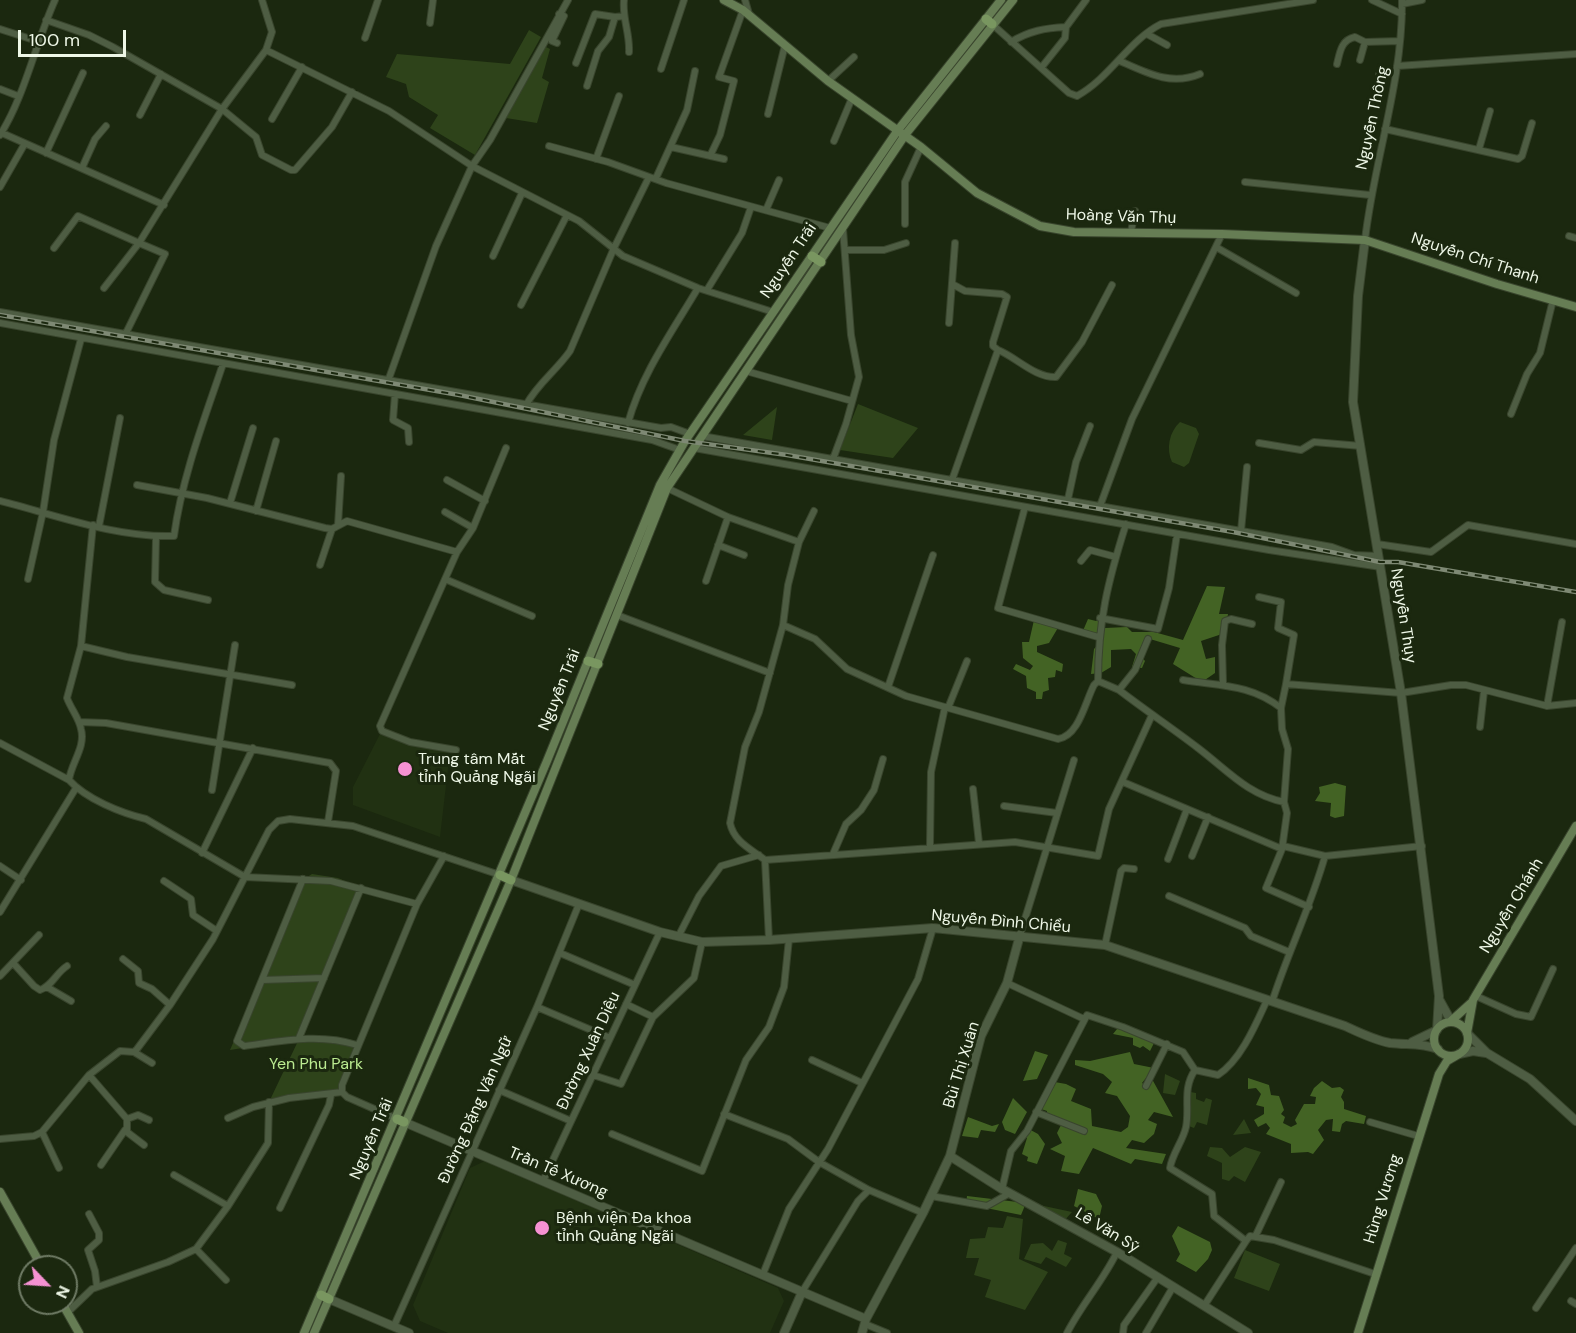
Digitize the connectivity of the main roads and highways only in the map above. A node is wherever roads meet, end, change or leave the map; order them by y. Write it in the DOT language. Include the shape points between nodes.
graph roads {
  1 [pos="724,0"];
  2 [pos="1001,0"];
  3 [pos="1013,0"];
  4 [pos="989,21"];
  5 [pos="901,132"];
  6 [pos="1365,240"];
  7 [pos="812,256"];
  8 [pos="821,262"];
  9 [pos="1576,307"];
  10 [pos="588,661"];
  11 [pos="598,664"];
  12 [pos="1576,826"];
  13 [pos="500,875"];
  14 [pos="511,880"];
  15 [pos="1475,998"];
  16 [pos="1451,1021"];
  17 [pos="1467,1034"];
  18 [pos="1438,1049"];
  19 [pos="1459,1054"];
  20 [pos="1439,1074"];
  21 [pos="401,1121"];
  22 [pos="0,1192"];
  23 [pos="35,1255"];
  24 [pos="325,1297"];
  25 [pos="70,1315"];
  26 [pos="79,1333"];
  27 [pos="304,1333"];
  28 [pos="314,1333"];
  29 [pos="1358,1333"];
  1 -- 5 [label="main road, Hoàng Văn Thụ"];
  2 -- 4 [label="main road"];
  3 -- 4 [label="main road"];
  4 -- 5 [label="main road"];
  5 -- 6 [label="main road, Hoàng Văn Thụ" via="977,193 1040,226 1074,232"];
  5 -- 7 [label="main road, Nguyễn Trãi"];
  5 -- 8 [label="main road, Nguyễn Trãi"];
  6 -- 9 [label="main road, Nguyễn Chí Thanh"];
  7 -- 8 [label="main road"];
  7 -- 10 [label="main road, Nguyễn Trãi" via="690,434 660,485"];
  8 -- 11 [label="main road, Nguyễn Trãi" via="667,489"];
  10 -- 11 [label="main road"];
  10 -- 13 [label="main road, Nguyễn Trãi"];
  11 -- 14 [label="main road, Nguyễn Trãi"];
  12 -- 15 [label="main road, Nguyễn Chánh"];
  13 -- 14 [label="main road"];
  13 -- 21 [label="main road, Nguyễn Trãi"];
  14 -- 21 [label="main road, Nguyễn Trãi"];
  15 -- 16 [label="main road"];
  15 -- 17 [label="main road"];
  16 -- 17 [label="main road" via="1461,1025"];
  16 -- 18 [label="main road" via="1437,1030 1434,1040"];
  17 -- 19 [label="main road" via="1467,1045"];
  18 -- 19 [label="main road" via="1448,1055"];
  18 -- 20 [label="main road"];
  19 -- 20 [label="main road" via="1447,1061"];
  20 -- 29 [label="main road, Hùng Vương"];
  21 -- 24 [label="main road, Nguyễn Trãi"];
  22 -- 23 [label="main road"];
  24 -- 27 [label="main road, Nguyễn Trãi"];
  24 -- 28 [label="main road, Nguyễn Trãi"];
  25 -- 26 [label="main road"];
}
